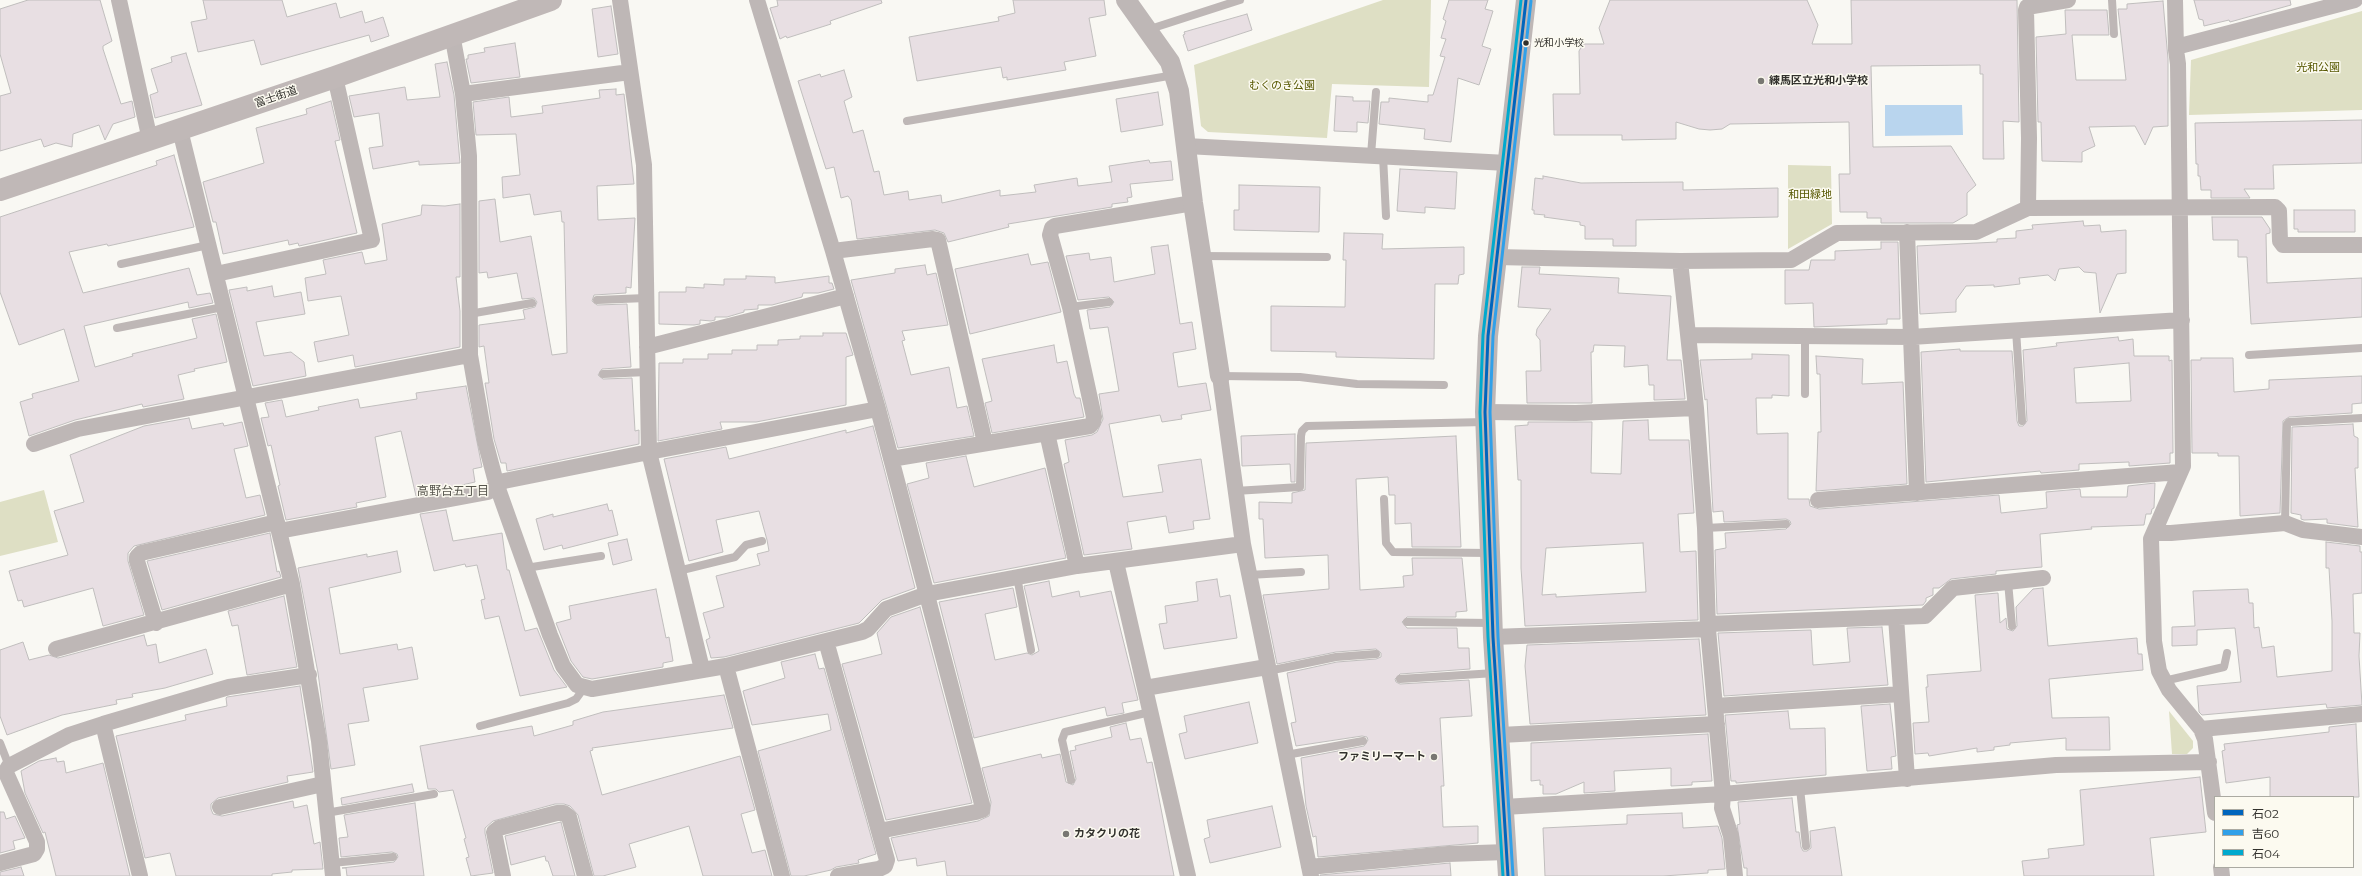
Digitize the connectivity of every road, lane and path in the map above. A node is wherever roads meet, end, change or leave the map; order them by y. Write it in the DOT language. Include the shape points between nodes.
graph roads {
  1 [pos="119,0"];
  2 [pos="551,0"];
  3 [pos="620,0"];
  4 [pos="757,0"];
  5 [pos="1126,0"];
  6 [pos="1240,0"];
  7 [pos="1526,0"];
  8 [pos="2068,0"];
  9 [pos="2112,0"];
  10 [pos="2175,0"];
  11 [pos="2355,0"];
  12 [pos="1146,30"];
  13 [pos="452,34"];
  14 [pos="2114,34"];
  15 [pos="2176,47"];
  16 [pos="630,72"];
  17 [pos="1175,75"];
  18 [pos="335,77"];
  19 [pos="1376,92"];
  20 [pos="463,94"];
  21 [pos="907,121"];
  22 [pos="180,130"];
  23 [pos="150,140"];
  24 [pos="1186,146"];
  25 [pos="1377,156"];
  26 [pos="1507,163"];
  27 [pos="0,190"];
  28 [pos="1192,204"];
  29 [pos="2180,207"];
  30 [pos="2028,208"];
  31 [pos="1386,216"];
  32 [pos="1907,232"];
  33 [pos="208,245"];
  34 [pos="2362,245"];
  35 [pos="833,251"];
  36 [pos="1201,256"];
  37 [pos="1327,257"];
  38 [pos="1496,257"];
  39 [pos="1680,261"];
  40 [pos="121,264"];
  41 [pos="216,274"];
  42 [pos="846,296"];
  43 [pos="646,298"];
  44 [pos="597,300"];
  45 [pos="1109,302"];
  46 [pos="532,303"];
  47 [pos="224,307"];
  48 [pos="1070,307"];
  49 [pos="469,314"];
  50 [pos="2182,320"];
  51 [pos="117,328"];
  52 [pos="2016,330"];
  53 [pos="1688,335"];
  54 [pos="1805,336"];
  55 [pos="1911,338"];
  56 [pos="647,347"];
  57 [pos="2362,348"];
  58 [pos="470,355"];
  59 [pos="2248,355"];
  60 [pos="647,372"];
  61 [pos="603,374"];
  62 [pos="1220,376"];
  63 [pos="1444,385"];
  64 [pos="1805,394"];
  65 [pos="246,396"];
  66 [pos="1696,408"];
  67 [pos="878,409"];
  68 [pos="1485,417"];
  69 [pos="2362,418"];
  70 [pos="2022,421"];
  71 [pos="1047,432"];
  72 [pos="986,443"];
  73 [pos="34,444"];
  74 [pos="649,452"];
  75 [pos="891,459"];
  76 [pos="2180,472"];
  77 [pos="497,486"];
  78 [pos="1235,491"];
  79 [pos="1917,493"];
  80 [pos="1384,499"];
  81 [pos="1818,500"];
  82 [pos="2285,523"];
  83 [pos="1786,524"];
  84 [pos="278,527"];
  85 [pos="1705,528"];
  86 [pos="2154,533"];
  87 [pos="2362,537"];
  88 [pos="762,541"];
  89 [pos="1243,544"];
  90 [pos="1490,553"];
  91 [pos="601,556"];
  92 [pos="1116,562"];
  93 [pos="1077,566"];
  94 [pos="526,568"];
  95 [pos="678,570"];
  96 [pos="1301,572"];
  97 [pos="1249,575"];
  98 [pos="1017,577"];
  99 [pos="2043,578"];
  100 [pos="2008,582"];
  101 [pos="292,584"];
  102 [pos="927,594"];
  103 [pos="1896,617"];
  104 [pos="1407,622"];
  105 [pos="156,623"];
  106 [pos="2012,626"];
  107 [pos="1708,627"];
  108 [pos="1493,630"];
  109 [pos="826,641"];
  110 [pos="56,649"];
  111 [pos="1031,650"];
  112 [pos="2227,653"];
  113 [pos="1376,654"];
  114 [pos="726,666"];
  115 [pos="702,669"];
  116 [pos="1268,669"];
  117 [pos="1496,672"];
  118 [pos="309,675"];
  119 [pos="1400,679"];
  120 [pos="2164,681"];
  121 [pos="584,688"];
  122 [pos="1145,688"];
  123 [pos="1901,694"];
  124 [pos="1715,706"];
  125 [pos="1150,712"];
  126 [pos="2362,714"];
  127 [pos="103,724"];
  128 [pos="1717,724"];
  129 [pos="480,726"];
  130 [pos="2201,729"];
  131 [pos="1500,734"];
  132 [pos="1363,741"];
  133 [pos="0,743"];
  134 [pos="1286,755"];
  135 [pos="2209,762"];
  136 [pos="9,766"];
  137 [pos="1907,779"];
  138 [pos="1071,780"];
  139 [pos="324,784"];
  140 [pos="1800,788"];
  141 [pos="434,794"];
  142 [pos="1723,794"];
  143 [pos="2214,804"];
  144 [pos="220,807"];
  145 [pos="1504,807"];
  146 [pos="326,813"];
  147 [pos="879,831"];
  148 [pos="1806,846"];
  149 [pos="1507,852"];
  150 [pos="393,857"];
  151 [pos="0,863"];
  152 [pos="332,870"];
  153 [pos="1309,873"];
  154 [pos="140,876"];
  155 [pos="503,876"];
  156 [pos="585,876"];
  157 [pos="782,876"];
  158 [pos="838,876"];
  159 [pos="1188,876"];
  160 [pos="1508,876"];
  161 [pos="1735,876"];
  1 -- 23 [label="street"];
  2 -- 13 [label="main road, 富士街道"];
  3 -- 16 [label="street"];
  4 -- 35 [label="street"];
  5 -- 12 [label="street"];
  6 -- 12 [label="lane"];
  7 -- 26 [label="street"];
  8 -- 30 [label="street" via="2027,7 2026,10"];
  9 -- 14 [label="lane"];
  10 -- 15 [label="street"];
  11 -- 15 [label="street"];
  12 -- 17 [label="street" via="1170,62"];
  13 -- 18 [label="main road, 富士街道"];
  13 -- 20 [label="street"];
  15 -- 29 [label="street"];
  16 -- 20 [label="street"];
  16 -- 43 [label="street" via="644,165"];
  17 -- 21 [label="lane"];
  17 -- 24 [label="street"];
  18 -- 22 [label="main road, 富士街道"];
  18 -- 41 [label="street" via="372,240"];
  19 -- 25 [label="lane"];
  20 -- 49 [label="street" via="469,156"];
  22 -- 23 [label="main road, 富士街道"];
  22 -- 33 [label="street"];
  23 -- 27 [label="main road, 富士街道"];
  24 -- 25 [label="street"];
  24 -- 28 [label="street"];
  25 -- 26 [label="street"];
  25 -- 31 [label="lane"];
  26 -- 38 [label="street"];
  28 -- 36 [label="street"];
  28 -- 48 [label="street" via="1052,228 1050,235"];
  29 -- 30 [label="street"];
  29 -- 34 [label="street" via="2275,206 2279,211 2280,241 2283,245"];
  29 -- 50 [label="street"];
  30 -- 32 [label="street" via="1976,232"];
  32 -- 39 [label="street" via="1837,233 1791,260"];
  32 -- 55 [label="street"];
  33 -- 40 [label="lane"];
  33 -- 41 [label="street"];
  35 -- 42 [label="street"];
  35 -- 72 [label="street" via="938,240"];
  36 -- 37 [label="lane"];
  36 -- 62 [label="street"];
  38 -- 39 [label="street"];
  38 -- 68 [label="street" via="1488,336"];
  39 -- 53 [label="street"];
  41 -- 47 [label="street"];
  42 -- 56 [label="street"];
  42 -- 67 [label="street"];
  43 -- 44 [label="lane"];
  43 -- 56 [label="street"];
  45 -- 48 [label="lane"];
  46 -- 49 [label="lane"];
  47 -- 51 [label="lane"];
  47 -- 65 [label="street"];
  48 -- 71 [label="street" via="1094,422 1090,426"];
  49 -- 58 [label="street"];
  50 -- 52 [label="street"];
  50 -- 76 [label="street" via="2183,466"];
  52 -- 55 [label="street"];
  52 -- 70 [label="lane"];
  53 -- 54 [label="street"];
  53 -- 66 [label="street" via="1691,342"];
  54 -- 55 [label="street"];
  54 -- 64 [label="lane"];
  55 -- 79 [label="street"];
  56 -- 60 [label="street"];
  57 -- 59 [label="lane"];
  58 -- 65 [label="street"];
  58 -- 77 [label="street" via="485,441"];
  60 -- 61 [label="lane"];
  60 -- 74 [label="street"];
  62 -- 63 [label="lane" via="1300,377 1357,384"];
  62 -- 78 [label="street"];
  65 -- 73 [label="street" via="78,429"];
  65 -- 84 [label="street"];
  66 -- 68 [label="street"];
  66 -- 85 [label="street"];
  67 -- 74 [label="street"];
  67 -- 75 [label="street"];
  68 -- 78 [label="lane" via="1307,426 1301,436 1300,487"];
  68 -- 90 [label="street"];
  69 -- 82 [label="lane" via="2287,424"];
  71 -- 72 [label="street"];
  71 -- 93 [label="street"];
  72 -- 75 [label="street"];
  74 -- 77 [label="street" via="504,481"];
  74 -- 95 [label="street"];
  75 -- 102 [label="street"];
  76 -- 79 [label="street"];
  76 -- 86 [label="street"];
  77 -- 84 [label="street" via="488,492"];
  77 -- 94 [label="street"];
  78 -- 89 [label="street"];
  79 -- 81 [label="street"];
  80 -- 90 [label="lane" via="1386,543 1393,552"];
  82 -- 86 [label="street"];
  82 -- 87 [label="street" via="2303,530"];
  83 -- 85 [label="lane"];
  84 -- 101 [label="street"];
  84 -- 105 [label="street" via="140,553 137,561"];
  85 -- 107 [label="street"];
  86 -- 120 [label="street" via="2151,540 2154,641 2159,671"];
  88 -- 95 [label="lane" via="746,545 735,557"];
  89 -- 92 [label="street"];
  89 -- 97 [label="street"];
  90 -- 108 [label="street"];
  91 -- 94 [label="lane"];
  92 -- 93 [label="street"];
  92 -- 122 [label="street"];
  93 -- 98 [label="street"];
  94 -- 121 [label="street" via="563,666 577,685"];
  95 -- 115 [label="street"];
  96 -- 97 [label="lane"];
  97 -- 116 [label="street"];
  98 -- 102 [label="street"];
  98 -- 111 [label="lane"];
  99 -- 100 [label="street"];
  100 -- 103 [label="street" via="1953,588 1925,616"];
  100 -- 106 [label="lane"];
  101 -- 105 [label="street"];
  101 -- 118 [label="street"];
  102 -- 109 [label="street" via="886,609 868,629"];
  102 -- 147 [label="street" via="982,810"];
  103 -- 107 [label="street"];
  103 -- 123 [label="street"];
  104 -- 108 [label="lane"];
  105 -- 110 [label="street"];
  107 -- 108 [label="street"];
  107 -- 124 [label="street"];
  108 -- 117 [label="street"];
  109 -- 114 [label="street"];
  109 -- 147 [label="street"];
  112 -- 120 [label="lane" via="2224,667"];
  113 -- 116 [label="lane" via="1336,657"];
  114 -- 115 [label="street"];
  114 -- 157 [label="street"];
  115 -- 121 [label="street"];
  116 -- 122 [label="street"];
  116 -- 134 [label="street"];
  117 -- 119 [label="lane"];
  117 -- 131 [label="street"];
  118 -- 127 [label="street" via="229,687"];
  118 -- 139 [label="street"];
  120 -- 130 [label="street"];
  121 -- 129 [label="lane" via="576,699 568,703"];
  122 -- 125 [label="street"];
  123 -- 124 [label="street"];
  123 -- 137 [label="street"];
  124 -- 128 [label="street"];
  125 -- 138 [label="lane" via="1065,732 1062,740"];
  125 -- 159 [label="street"];
  126 -- 130 [label="street"];
  127 -- 136 [label="street" via="69,735"];
  127 -- 154 [label="street"];
  128 -- 131 [label="street"];
  128 -- 142 [label="street"];
  130 -- 135 [label="street"];
  131 -- 145 [label="street"];
  132 -- 134 [label="lane"];
  133 -- 136 [label="lane"];
  134 -- 153 [label="street"];
  135 -- 137 [label="street" via="2056,765"];
  135 -- 143 [label="street"];
  136 -- 151 [label="street" via="7,775 37,842 37,849 34,854"];
  137 -- 140 [label="street"];
  139 -- 144 [label="street"];
  139 -- 146 [label="street"];
  140 -- 142 [label="street"];
  140 -- 148 [label="lane"];
  141 -- 146 [label="lane"];
  142 -- 145 [label="street"];
  142 -- 161 [label="street" via="1722,808 1731,836"];
  145 -- 149 [label="street"];
  146 -- 152 [label="street"];
  147 -- 158 [label="street" via="887,860 884,866"];
  149 -- 153 [label="street" via="1448,854"];
  149 -- 160 [label="street"];
  150 -- 152 [label="lane"];
  155 -- 156 [label="street" via="494,832 499,828 557,813 564,813 569,817"];
}
